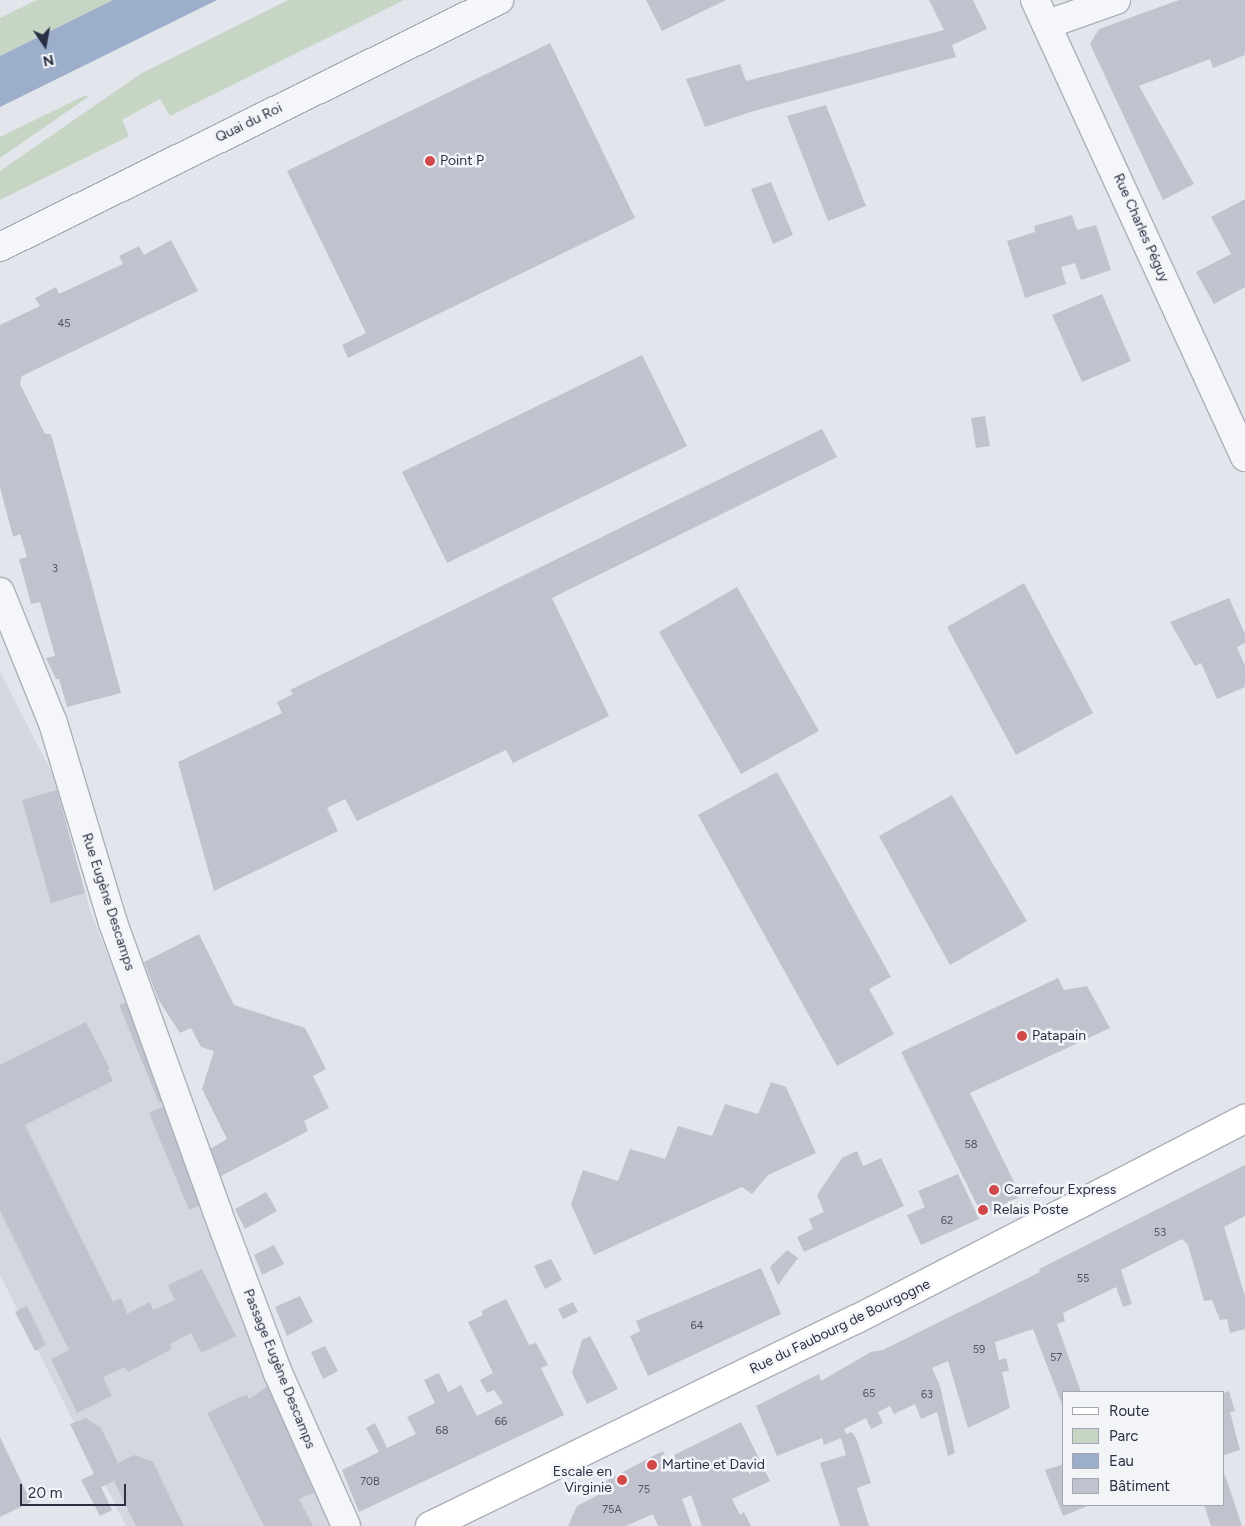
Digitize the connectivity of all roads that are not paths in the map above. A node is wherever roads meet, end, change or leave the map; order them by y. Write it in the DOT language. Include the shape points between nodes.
graph roads {
  1 [pos="499,0"];
  2 [pos="1035,0"];
  3 [pos="1116,0"];
  4 [pos="1048,24"];
  5 [pos="0,247"];
  6 [pos="1245,457"];
  7 [pos="0,592"];
  8 [pos="1245,1119"];
  9 [pos="217,1211"];
  10 [pos="346,1526"];
  11 [pos="430,1526"];
  1 -- 5 [label="street, Quai du Roi"];
  2 -- 4 [label="street, Rue Charles Péguy"];
  3 -- 4 [label="street"];
  4 -- 6 [label="street, Rue Charles Péguy"];
  7 -- 9 [label="street, Rue Eugène Descamps" via="53,723 113,923"];
  8 -- 11 [label="main road, Rue du Faubourg de Bourgogne" via="846,1325"];
  9 -- 10 [label="street, Passage Eugène Descamps" via="278,1373"];
}
